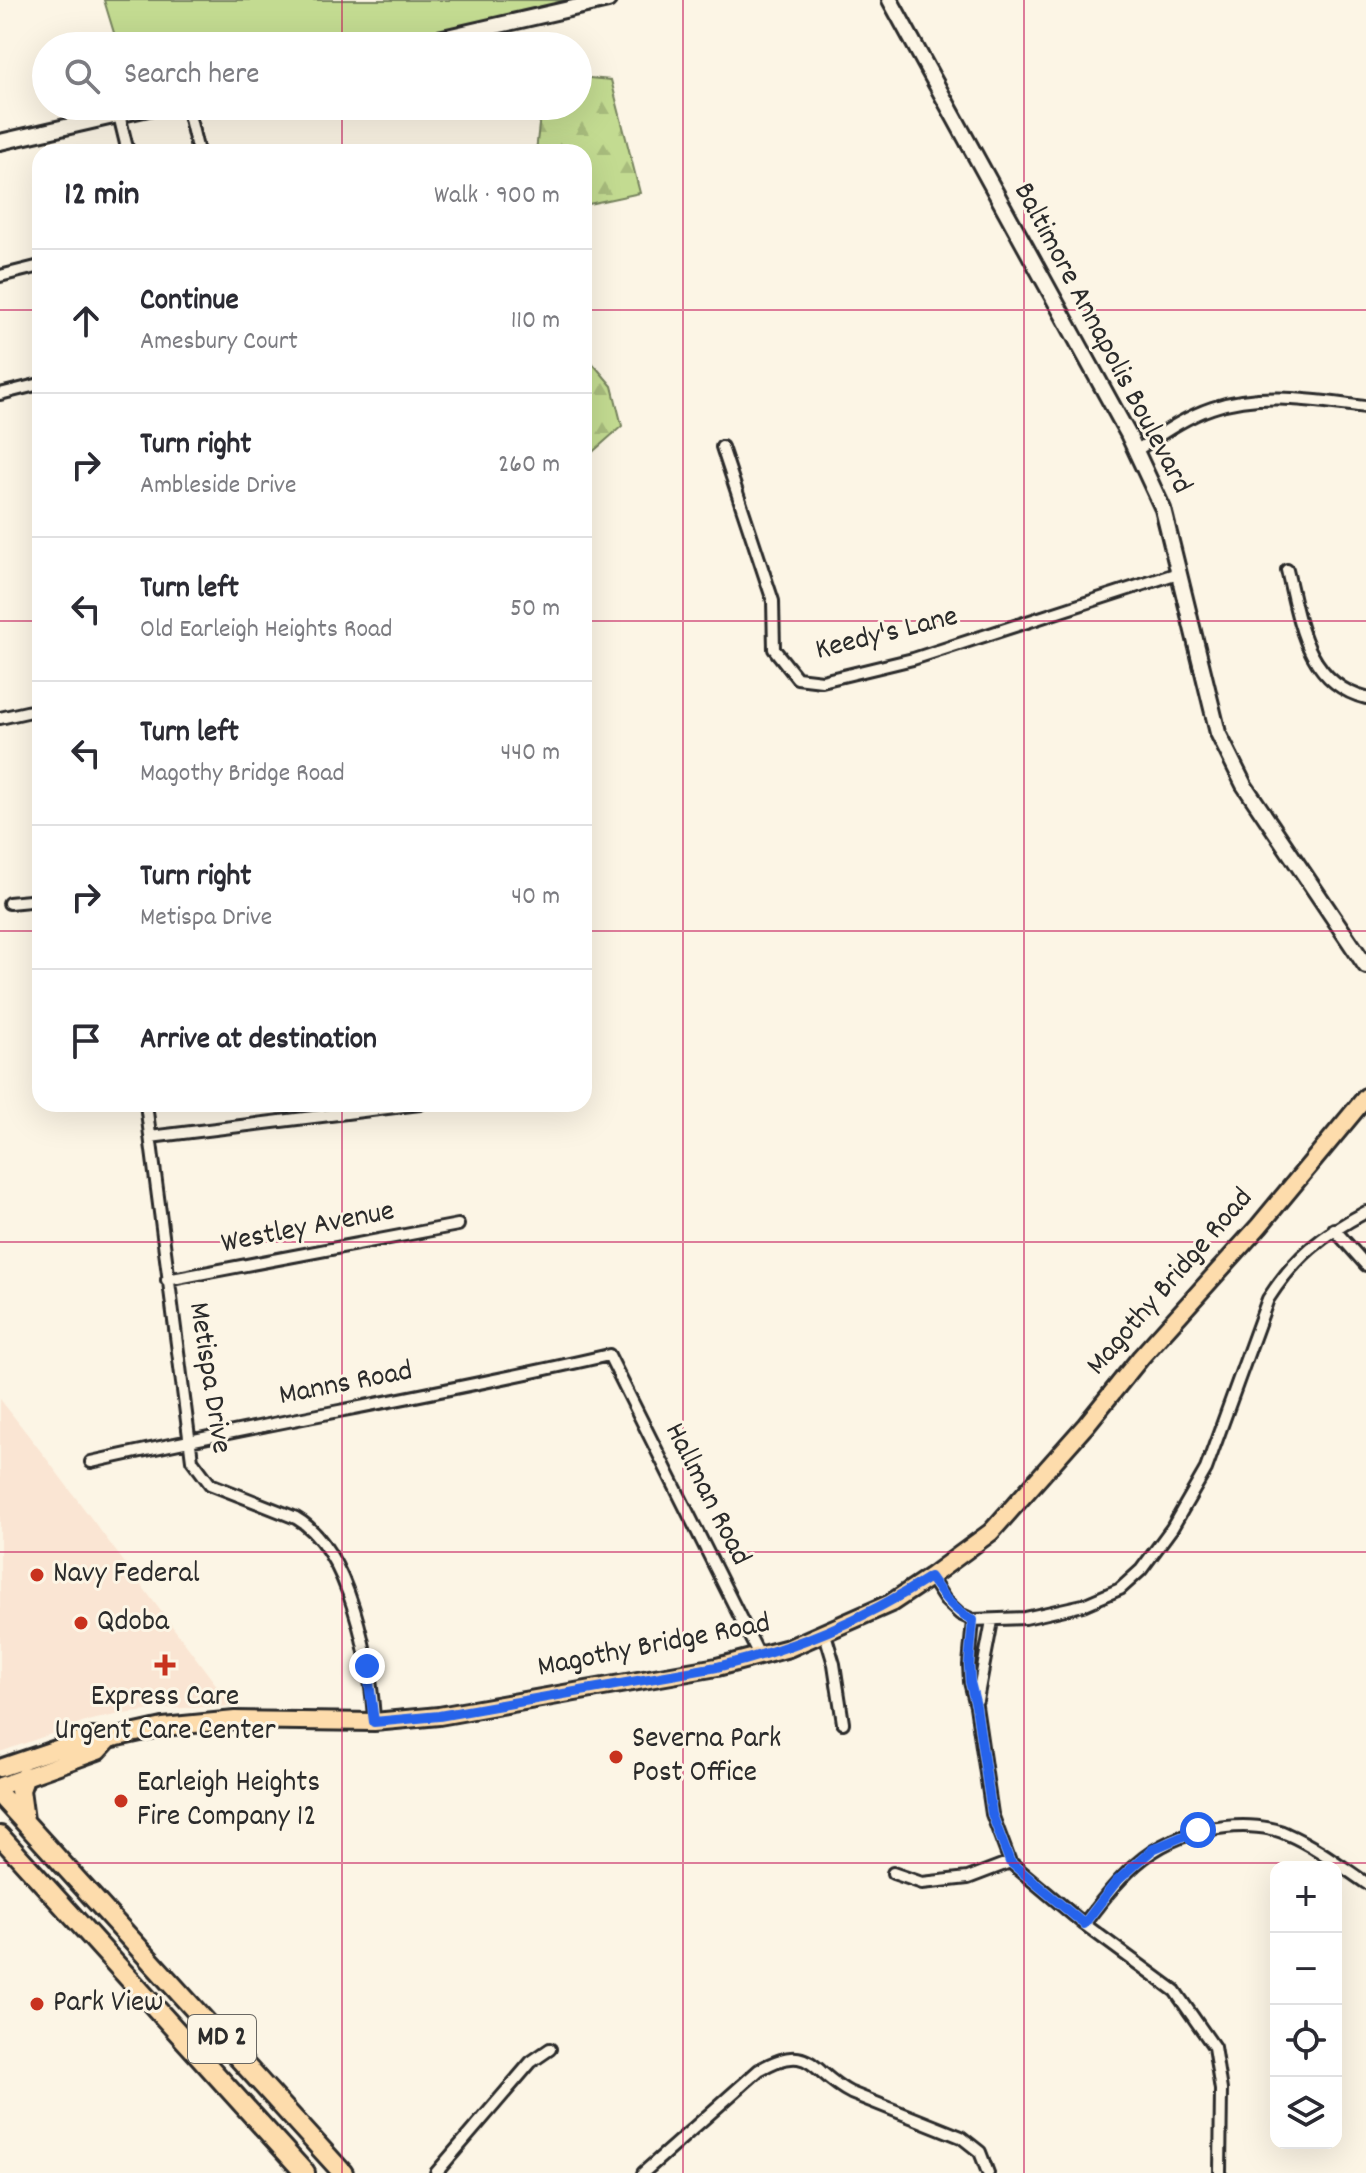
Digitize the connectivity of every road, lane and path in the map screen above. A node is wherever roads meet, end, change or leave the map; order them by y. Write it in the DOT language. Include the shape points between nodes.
graph roads {
  1 [pos="608,0"];
  2 [pos="890,0"];
  3 [pos="469,32"];
  4 [pos="97,120"];
  5 [pos="120,120"];
  6 [pos="190,120"];
  7 [pos="0,142"];
  8 [pos="126,144"];
  9 [pos="196,144"];
  10 [pos="32,268"];
  11 [pos="0,276"];
  12 [pos="32,386"];
  13 [pos="0,394"];
  14 [pos="1366,407"];
  15 [pos="722,447"];
  16 [pos="1137,450"];
  17 [pos="1287,570"];
  18 [pos="1178,573"];
  19 [pos="1366,698"];
  20 [pos="32,711"];
  21 [pos="0,718"];
  22 [pos="32,901"];
  23 [pos="9,903"];
  24 [pos="1366,966"];
  25 [pos="1366,1097"];
  26 [pos="147,1112"];
  27 [pos="355,1112"];
  28 [pos="150,1137"];
  29 [pos="1366,1212"];
  30 [pos="458,1225"];
  31 [pos="1334,1229"];
  32 [pos="1366,1265"];
  33 [pos="167,1280"];
  34 [pos="609,1355"];
  35 [pos="189,1440"];
  36 [pos="91,1462"];
  37 [pos="930,1577"];
  38 [pos="973,1620"];
  39 [pos="992,1621"];
  40 [pos="825,1634"];
  41 [pos="760,1657"];
  42 [pos="976,1706"];
  43 [pos="374,1722"];
  44 [pos="843,1723"];
  45 [pos="109,1739"];
  46 [pos="0,1768"];
  47 [pos="25,1776"];
  48 [pos="0,1786"];
  49 [pos="0,1795"];
  50 [pos="25,1823"];
  51 [pos="0,1836"];
  52 [pos="1010,1862"];
  53 [pos="893,1873"];
  54 [pos="1366,1883"];
  55 [pos="1084,1924"];
  56 [pos="550,2049"];
  57 [pos="305,2173"];
  58 [pos="343,2173"];
  59 [pos="436,2173"];
  60 [pos="643,2173"];
  61 [pos="988,2173"];
  62 [pos="1220,2173"];
  1 -- 3 [label="main road"];
  2 -- 16 [label="main road, Baltimore Annapolis Boulevard"];
  4 -- 7 [label="main road"];
  5 -- 8 [label="street"];
  6 -- 9 [label="street"];
  10 -- 11 [label="street"];
  12 -- 13 [label="street"];
  14 -- 16 [label="street" via="1289,399 1239,401 1192,416"];
  15 -- 18 [label="street, Keedy's Lane" via="773,601 774,649 797,678 822,681 913,659"];
  16 -- 18 [label="main road, Baltimore Annapolis Boulevard" via="1163,509"];
  17 -- 19 [label="street" via="1308,650 1331,679"];
  18 -- 24 [label="main road, Baltimore Annapolis Boulevard" via="1218,733 1244,785"];
  20 -- 21 [label="street"];
  22 -- 23 [label="street"];
  25 -- 37 [label="main road, Magothy Bridge Road" via="1033,1486 991,1532"];
  26 -- 28 [label="street, Metispa Drive"];
  27 -- 28 [label="street"];
  28 -- 33 [label="street, Metispa Drive"];
  29 -- 31 [label="street"];
  30 -- 33 [label="street, Westley Avenue"];
  31 -- 32 [label="street"];
  31 -- 39 [label="street" via="1304,1252 1268,1299 1206,1469 1141,1570 1120,1589 1083,1605"];
  33 -- 35 [label="street, Metispa Drive"];
  34 -- 35 [label="street, Manns Road"];
  34 -- 41 [label="street, Hallman Road"];
  35 -- 36 [label="street, Manns Road"];
  35 -- 43 [label="street, Metispa Drive" via="192,1460 210,1484 296,1518 323,1544 347,1592 364,1647"];
  37 -- 38 [label="street" via="945,1600"];
  37 -- 40 [label="main road, Magothy Bridge Road" via="891,1603"];
  38 -- 39 [label="street"];
  38 -- 42 [label="street" via="969,1665"];
  39 -- 42 [label="street"];
  40 -- 41 [label="main road, Magothy Bridge Road"];
  40 -- 44 [label="street"];
  41 -- 43 [label="main road, Magothy Bridge Road" via="439,1716"];
  42 -- 52 [label="street" via="992,1814"];
  43 -- 45 [label="main road, Magothy Bridge Road" via="225,1720"];
  45 -- 46 [label="main road, Magothy Bridge Road" via="92,1737"];
  45 -- 47 [label="main road, Magothy Bridge Road" via="98,1751"];
  47 -- 48 [label="main road, Magothy Bridge Road"];
  47 -- 50 [label="highway" via="20,1790"];
  49 -- 50 [label="highway, MD 2"];
  50 -- 58 [label="highway, MD 2"];
  51 -- 57 [label="highway, MD 2"];
  52 -- 53 [label="street" via="968,1878 922,1883"];
  52 -- 55 [label="street"];
  54 -- 55 [label="street" via="1285,1832 1244,1826 1198,1830 1153,1849 1116,1882"];
  55 -- 62 [label="street" via="1175,1991 1214,2047 1221,2090"];
  56 -- 59 [label="street" via="531,2062"];
  60 -- 61 [label="street" via="759,2070 790,2057 813,2063 851,2093 961,2137 980,2152"];
}
